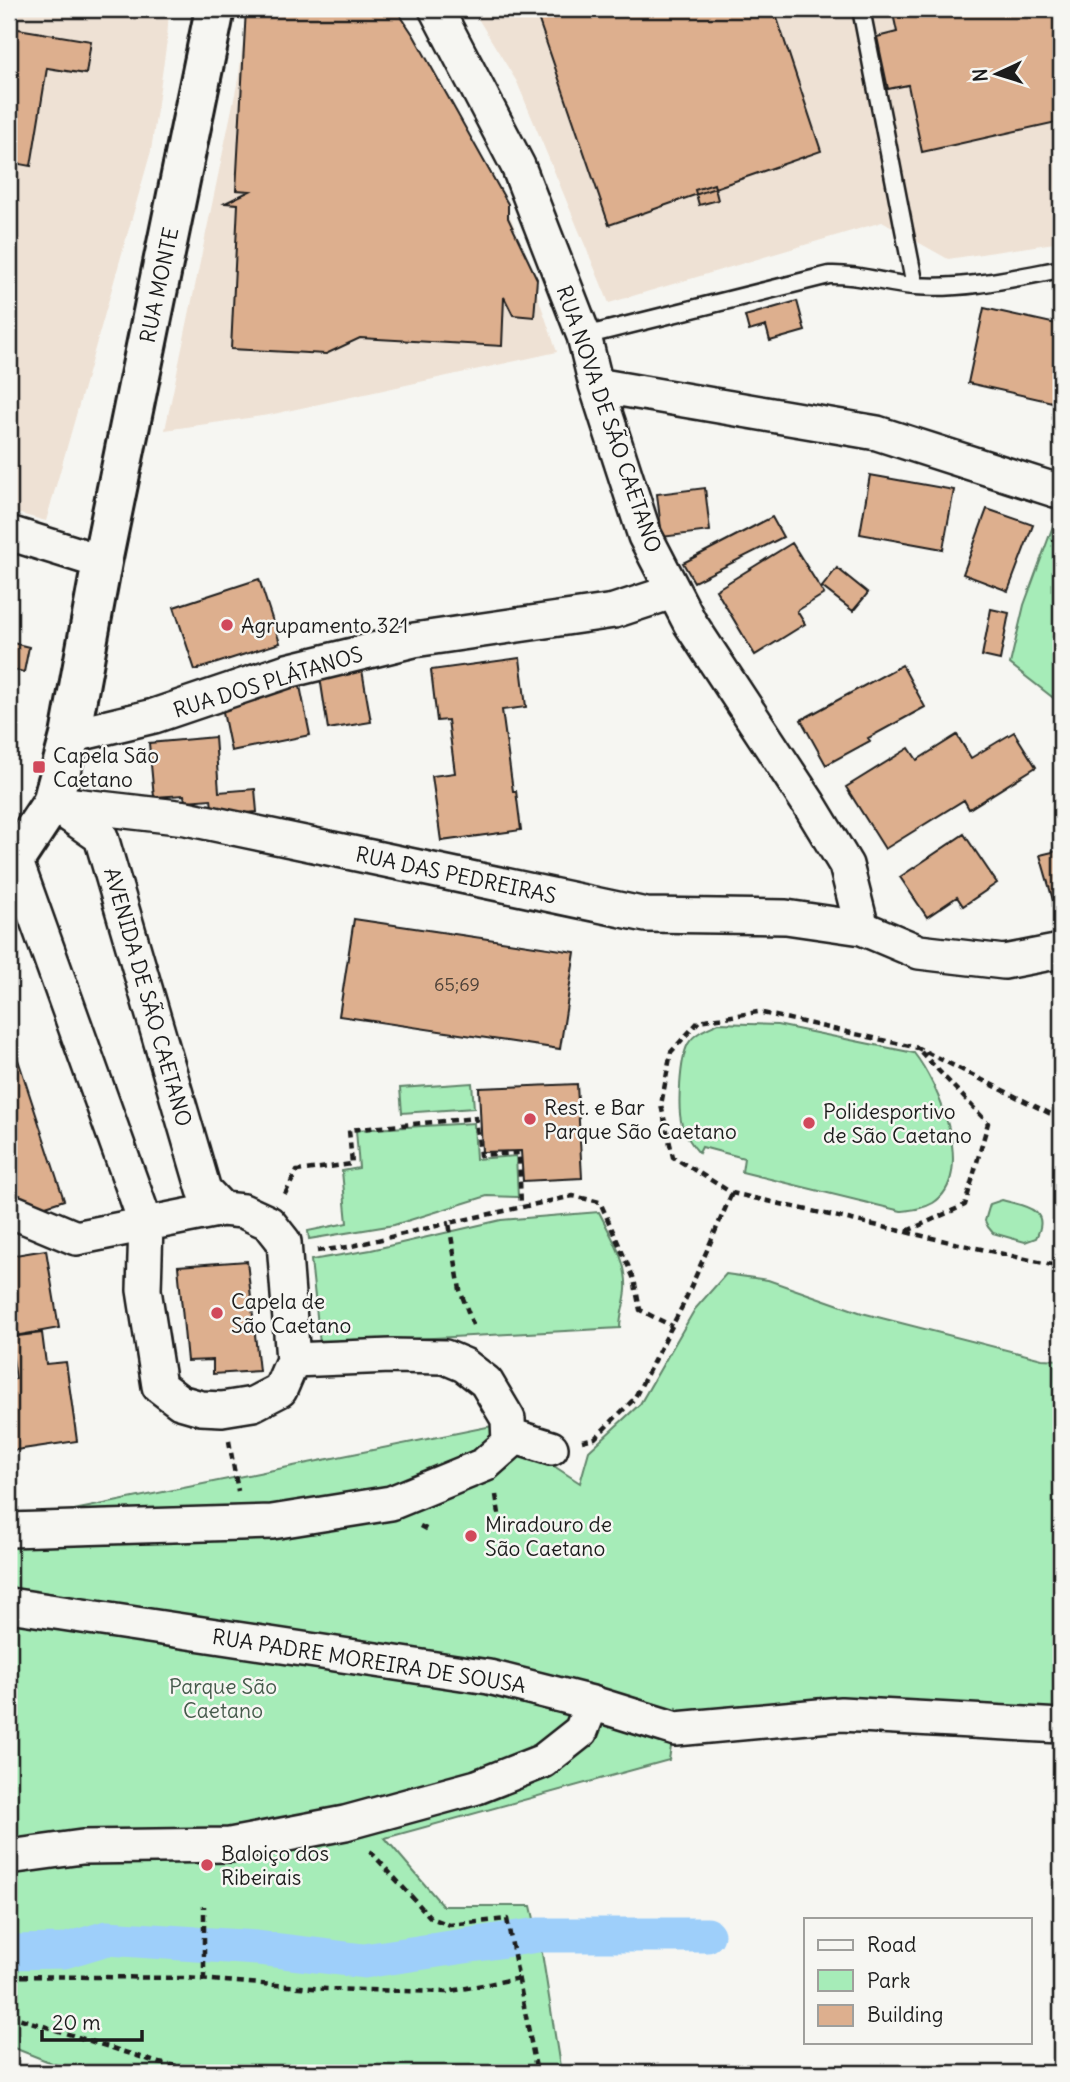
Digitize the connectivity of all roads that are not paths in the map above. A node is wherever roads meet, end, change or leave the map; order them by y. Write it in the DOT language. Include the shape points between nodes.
graph roads {
  1 [pos="215,9"];
  2 [pos="436,9"];
  3 [pos="861,9"];
  4 [pos="1061,269"];
  5 [pos="915,286"];
  6 [pos="584,336"];
  7 [pos="596,385"];
  8 [pos="1061,492"];
  9 [pos="9,533"];
  10 [pos="102,562"];
  11 [pos="672,592"];
  12 [pos="70,736"];
  13 [pos="52,803"];
  14 [pos="12,862"];
  15 [pos="862,928"];
  16 [pos="1061,951"];
  17 [pos="222,1209"];
  18 [pos="9,1210"];
  19 [pos="146,1224"];
  20 [pos="293,1360"];
  21 [pos="509,1435"];
  22 [pos="551,1448"];
  23 [pos="9,1530"];
  24 [pos="9,1605"];
  25 [pos="592,1703"];
  26 [pos="1061,1726"];
  27 [pos="9,1857"];
  1 -- 10 [label="main road, RUA MONTE"];
  2 -- 6 [label="street, RUA NOVA DE SÃO CAETANO" via="518,166"];
  3 -- 5 [label="lane"];
  4 -- 5 [label="lane" via="991,282"];
  5 -- 6 [label="lane" via="867,276 829,275"];
  6 -- 7 [label="street, RUA NOVA DE SÃO CAETANO"];
  7 -- 8 [label="street" via="877,433"];
  7 -- 11 [label="street, RUA NOVA DE SÃO CAETANO" via="645,536"];
  9 -- 10 [label="street"];
  10 -- 12 [label="main road, RUA MONTE"];
  11 -- 12 [label="street, RUA DOS PLÁTANOS" via="614,611 401,643 287,671 154,716"];
  11 -- 15 [label="street, RUA NOVA DE SÃO CAETANO" via="846,865"];
  12 -- 13 [label="main road, RUA MONTE"];
  13 -- 14 [label="main road"];
  13 -- 15 [label="street, RUA DAS PEDREIRAS" via="186,818 646,915 786,917"];
  13 -- 17 [label="street, AVENIDA DE SÃO CAETANO" via="101,837 204,1190"];
  14 -- 19 [label="street"];
  15 -- 16 [label="street, RUA DAS PEDREIRAS" via="919,952 1004,962"];
  17 -- 19 [label="street"];
  17 -- 20 [label="street" via="243,1211 269,1223 284,1242"];
  18 -- 19 [label="street" via="76,1238"];
  19 -- 20 [label="street" via="145,1290 159,1386 180,1402 201,1408 253,1404 280,1390"];
  20 -- 21 [label="street" via="445,1357 486,1382 508,1419"];
  21 -- 22 [label="street"];
  21 -- 23 [label="street" via="509,1443 484,1465 391,1503 272,1522"];
  24 -- 25 [label="street, RUA PADRE MOREIRA DE SOUSA" via="489,1677"];
  25 -- 26 [label="street, RUA PADRE MOREIRA DE SOUSA" via="676,1729 841,1714"];
  25 -- 27 [label="street" via="581,1731 543,1761 477,1787 345,1823 230,1845 82,1847"];
}
